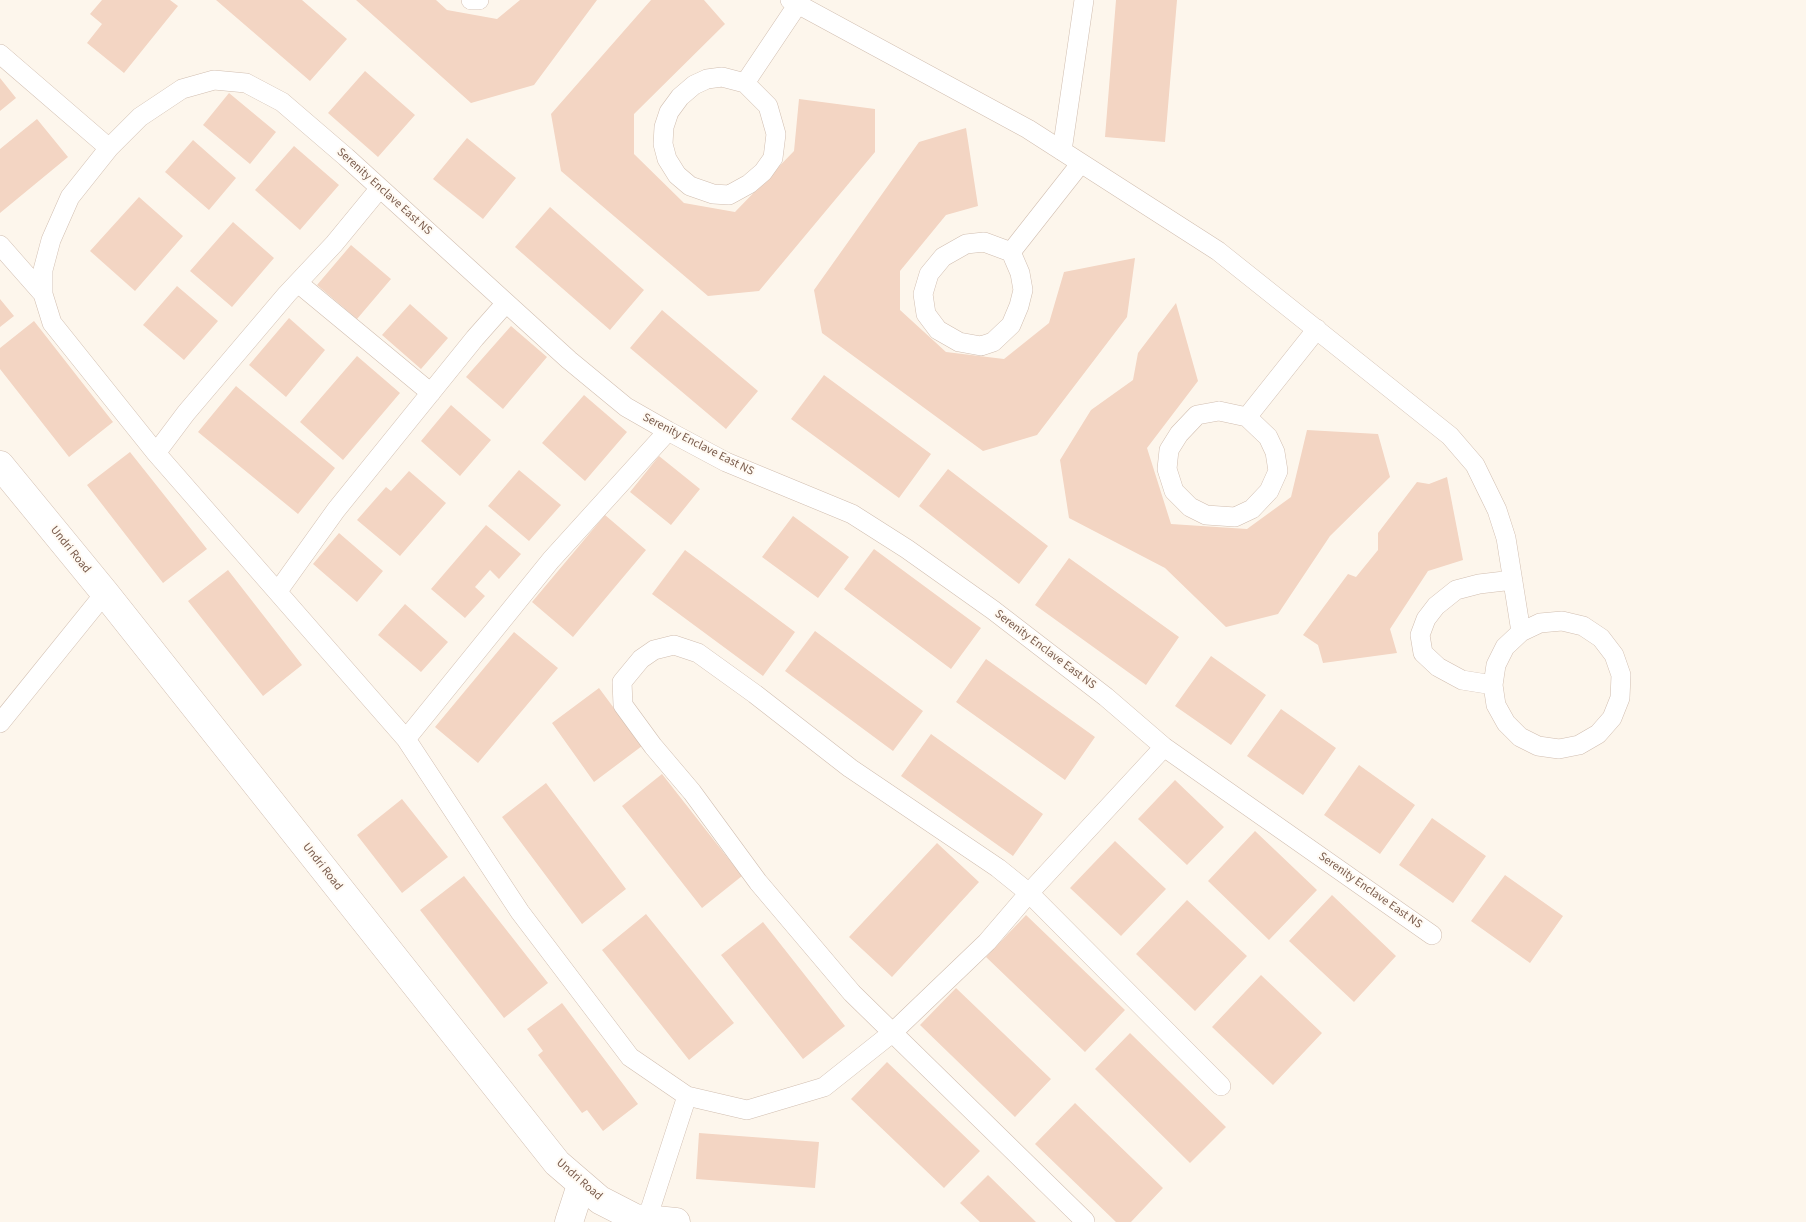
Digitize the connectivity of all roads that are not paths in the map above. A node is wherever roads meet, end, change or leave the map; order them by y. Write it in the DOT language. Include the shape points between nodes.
graph roads {
  1 [pos="471,0"];
  2 [pos="479,0"];
  3 [pos="1084,0"];
  4 [pos="794,2"];
  5 [pos="0,54"];
  6 [pos="745,83"];
  7 [pos="109,148"];
  8 [pos="1062,150"];
  9 [pos="1081,163"];
  10 [pos="380,188"];
  11 [pos="0,245"];
  12 [pos="1011,252"];
  13 [pos="298,282"];
  14 [pos="42,294"];
  15 [pos="506,302"];
  16 [pos="1317,329"];
  17 [pos="431,393"];
  18 [pos="1247,417"];
  19 [pos="668,432"];
  20 [pos="156,454"];
  21 [pos="0,465"];
  22 [pos="1513,580"];
  23 [pos="278,591"];
  24 [pos="105,594"];
  25 [pos="1521,632"];
  26 [pos="1493,685"];
  27 [pos="0,723"];
  28 [pos="406,739"];
  29 [pos="1164,746"];
  30 [pos="1029,893"];
  31 [pos="1432,935"];
  32 [pos="892,1033"];
  33 [pos="1221,1086"];
  34 [pos="687,1096"];
  35 [pos="581,1185"];
  36 [pos="647,1219"];
  37 [pos="569,1222"];
  38 [pos="676,1222"];
  39 [pos="1085,1222"];
  1 -- 2 [label="lane"];
  3 -- 8 [label="lane"];
  4 -- 6 [label="lane"];
  4 -- 8 [label="lane"];
  5 -- 7 [label="lane"];
  6 -- 6 [label="lane" via="768,106 774,121 773,158 749,184 729,195 713,194 690,186 667,160 663,144 669,112 694,84 707,79 722,77"];
  7 -- 10 [label="lane, Serenity Enclave East NS" via="140,117 182,89 214,80 246,83 282,102"];
  7 -- 14 [label="lane, Serenity Enclave East NS" via="70,197 42,270"];
  8 -- 9 [label="lane"];
  9 -- 12 [label="lane"];
  9 -- 16 [label="lane" via="1218,251"];
  10 -- 13 [label="lane"];
  10 -- 15 [label="lane, Serenity Enclave East NS"];
  11 -- 14 [label="lane"];
  12 -- 12 [label="lane" via="984,242 966,244 943,257 929,274 923,294 926,314 938,330 959,342 981,346 993,342 1011,325 1023,290"];
  13 -- 17 [label="lane"];
  13 -- 20 [label="lane" via="186,413"];
  14 -- 20 [label="lane" via="52,323"];
  15 -- 17 [label="lane"];
  15 -- 19 [label="lane, Serenity Enclave East NS" via="626,407"];
  16 -- 18 [label="lane"];
  16 -- 22 [label="lane" via="1450,436 1475,464 1497,510 1506,538"];
  17 -- 23 [label="lane" via="336,510"];
  18 -- 18 [label="lane" via="1219,411 1198,415 1179,434 1169,450 1167,469 1174,491 1190,507 1206,515 1235,517 1252,510 1269,492 1278,471 1275,452 1268,437"];
  19 -- 28 [label="lane" via="552,560"];
  19 -- 29 [label="lane, Serenity Enclave East NS" via="726,462 860,519 993,610 1106,696"];
  20 -- 23 [label="lane"];
  21 -- 24 [label="street, Undri Road"];
  22 -- 25 [label="lane"];
  22 -- 26 [label="lane" via="1456,590 1436,606 1426,619 1420,636 1423,653 1438,668 1462,680"];
  23 -- 28 [label="lane"];
  24 -- 27 [label="lane"];
  24 -- 35 [label="street, Undri Road" via="551,1155"];
  25 -- 26 [label="lane" via="1506,647 1496,666"];
  25 -- 26 [label="lane" via="1540,623 1562,621 1583,626 1601,638 1614,655 1621,676 1620,698 1612,718 1598,734 1579,745 1559,749 1538,746 1520,737 1506,723 1496,705"];
  28 -- 34 [label="lane" via="520,912 630,1057"];
  29 -- 30 [label="lane"];
  29 -- 31 [label="lane, Serenity Enclave East NS"];
  30 -- 32 [label="lane" via="987,942"];
  30 -- 32 [label="lane" via="998,868 850,768 698,653 674,646 654,650 641,659 622,682 623,705 758,882 852,993"];
  30 -- 33 [label="lane"];
  32 -- 34 [label="lane" via="824,1087 746,1110"];
  32 -- 39 [label="lane"];
  34 -- 36 [label="lane"];
  35 -- 36 [label="street, Undri Road" via="600,1200 635,1218"];
  35 -- 37 [label="street"];
  36 -- 38 [label="street, Undri Road"];
}
